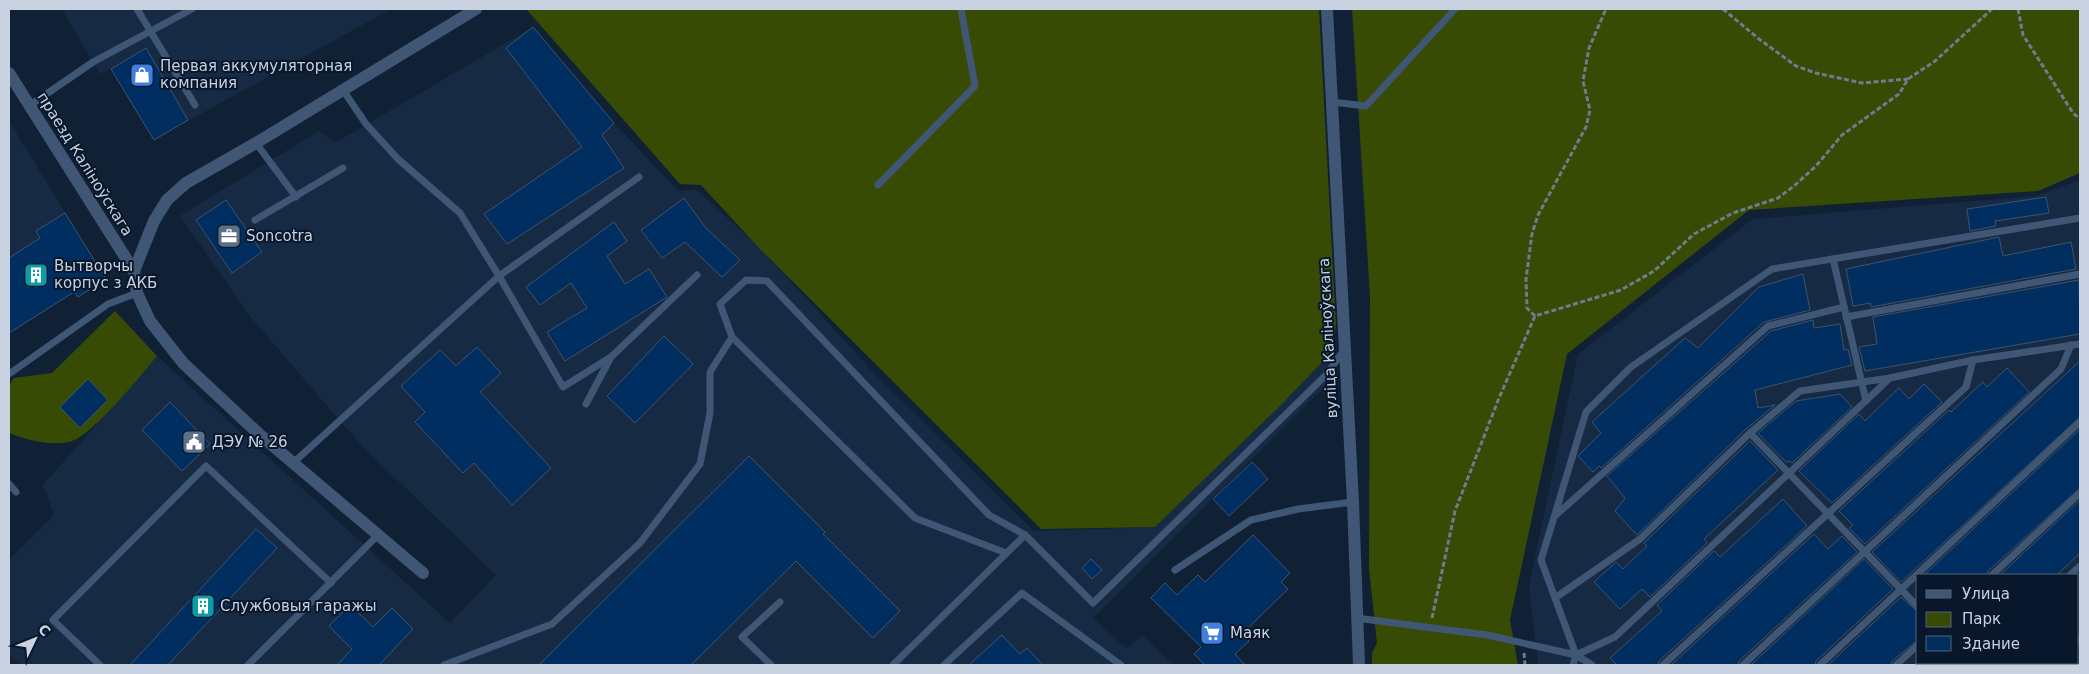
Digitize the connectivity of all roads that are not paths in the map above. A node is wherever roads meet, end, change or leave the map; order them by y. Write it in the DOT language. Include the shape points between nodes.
graph roads {
  1 [pos="137,9"];
  2 [pos="192,9"];
  3 [pos="476,9"];
  4 [pos="961,9"];
  5 [pos="1326,9"];
  6 [pos="1455,9"];
  7 [pos="150,32"];
  8 [pos="9,73"];
  9 [pos="343,90"];
  10 [pos="1332,102"];
  11 [pos="195,104"];
  12 [pos="29,106"];
  13 [pos="256,143"];
  14 [pos="343,168"];
  15 [pos="639,177"];
  16 [pos="878,185"];
  17 [pos="296,198"];
  18 [pos="2080,218"];
  19 [pos="255,220"];
  20 [pos="1833,259"];
  21 [pos="134,271"];
  22 [pos="2080,274"];
  23 [pos="698,275"];
  24 [pos="499,276"];
  25 [pos="137,293"];
  26 [pos="1844,307"];
  27 [pos="1846,317"];
  28 [pos="732,337"];
  29 [pos="2080,344"];
  30 [pos="2071,345"];
  31 [pos="1344,350"];
  32 [pos="611,357"];
  33 [pos="1973,360"];
  34 [pos="9,374"];
  35 [pos="1890,378"];
  36 [pos="1861,382"];
  37 [pos="1866,401"];
  38 [pos="586,404"];
  39 [pos="2080,422"];
  40 [pos="1750,432"];
  41 [pos="293,463"];
  42 [pos="1789,475"];
  43 [pos="9,484"];
  44 [pos="16,492"];
  45 [pos="2080,494"];
  46 [pos="1353,502"];
  47 [pos="1827,514"];
  48 [pos="1554,516"];
  49 [pos="378,535"];
  50 [pos="1025,535"];
  51 [pos="1864,552"];
  52 [pos="1006,553"];
  53 [pos="1176,570"];
  54 [pos="423,573"];
  55 [pos="1918,574"];
  56 [pos="1993,574"];
  57 [pos="1916,576"];
  58 [pos="331,583"];
  59 [pos="1901,590"];
  60 [pos="1555,598"];
  61 [pos="780,602"];
  62 [pos="1916,605"];
  63 [pos="1356,618"];
  64 [pos="1916,647"];
  65 [pos="1576,655"];
  66 [pos="100,665"];
  67 [pos="248,665"];
  68 [pos="444,665"];
  69 [pos="771,665"];
  70 [pos="893,665"];
  71 [pos="944,665"];
  72 [pos="1120,665"];
  73 [pos="1359,665"];
  74 [pos="1573,665"];
  75 [pos="1592,665"];
  76 [pos="1663,665"];
  77 [pos="1743,665"];
  78 [pos="1820,665"];
  79 [pos="1896,665"];
  1 -- 7 [label="lane"];
  2 -- 7 [label="lane"];
  3 -- 9 [label="street, праезд Каліноўскага"];
  4 -- 16 [label="lane" via="975,86"];
  5 -- 10 [label="street, вуліца Каліноўскага"];
  6 -- 10 [label="lane" via="1366,106"];
  7 -- 11 [label="lane"];
  7 -- 12 [label="lane" via="93,62"];
  8 -- 12 [label="street, праезд Каліноўскага"];
  9 -- 13 [label="street, праезд Каліноўскага"];
  9 -- 24 [label="lane" via="366,124 398,159 460,213"];
  10 -- 31 [label="street, вуліца Каліноўскага"];
  12 -- 21 [label="street, праезд Каліноўскага"];
  13 -- 17 [label="lane"];
  13 -- 21 [label="street, праезд Каліноўскага" via="186,183 167,200 154,220"];
  14 -- 17 [label="lane"];
  15 -- 24 [label="lane"];
  17 -- 19 [label="lane"];
  18 -- 20 [label="lane"];
  20 -- 26 [label="lane"];
  20 -- 48 [label="lane" via="1772,269 1631,367 1586,412"];
  21 -- 25 [label="street, праезд Каліноўскага"];
  22 -- 27 [label="lane"];
  23 -- 32 [label="lane"];
  24 -- 32 [label="lane" via="563,386"];
  24 -- 41 [label="lane"];
  25 -- 34 [label="lane" via="108,304"];
  25 -- 41 [label="street, праезд Каліноўскага" via="150,321 183,363"];
  26 -- 27 [label="lane"];
  26 -- 48 [label="lane" via="1768,326"];
  27 -- 36 [label="lane"];
  28 -- 50 [label="lane" via="720,304 746,280 767,281 989,516"];
  28 -- 52 [label="lane" via="915,518"];
  28 -- 68 [label="lane" via="710,372 710,413 700,464 640,543 552,624"];
  29 -- 30 [label="lane"];
  30 -- 33 [label="lane"];
  30 -- 51 [label="lane" via="2061,369"];
  31 -- 46 [label="street, вуліца Каліноўскага"];
  31 -- 50 [label="lane" via="1328,374 1093,603"];
  32 -- 38 [label="lane"];
  33 -- 35 [label="lane"];
  33 -- 47 [label="lane" via="1966,387"];
  35 -- 36 [label="lane"];
  35 -- 37 [label="lane"];
  36 -- 37 [label="lane"];
  36 -- 40 [label="lane" via="1800,391"];
  37 -- 42 [label="lane"];
  39 -- 55 [label="lane"];
  40 -- 42 [label="lane"];
  40 -- 60 [label="lane" via="1640,539"];
  41 -- 49 [label="street, праезд Каліноўскага"];
  42 -- 47 [label="lane"];
  42 -- 65 [label="lane" via="1615,637"];
  43 -- 44 [label="lane"];
  45 -- 56 [label="lane"];
  46 -- 53 [label="lane" via="1298,509 1251,520"];
  46 -- 63 [label="street, вуліца Каліноўскага"];
  47 -- 51 [label="lane"];
  47 -- 76 [label="lane"];
  48 -- 60 [label="lane" via="1541,560"];
  49 -- 54 [label="street, праезд Каліноўскага"];
  49 -- 58 [label="lane"];
  50 -- 52 [label="lane"];
  51 -- 59 [label="lane"];
  51 -- 77 [label="lane"];
  52 -- 70 [label="lane"];
  57 -- 59 [label="lane"];
  58 -- 66 [label="lane" via="206,466 53,620"];
  58 -- 67 [label="lane"];
  59 -- 62 [label="lane"];
  59 -- 78 [label="lane"];
  60 -- 65 [label="lane"];
  61 -- 69 [label="lane" via="742,637"];
  63 -- 65 [label="lane" via="1487,635"];
  63 -- 73 [label="street, вуліца Каліноўскага"];
  64 -- 79 [label="lane"];
  65 -- 74 [label="lane"];
  65 -- 75 [label="lane"];
  71 -- 72 [label="lane" via="1022,593"];
}
